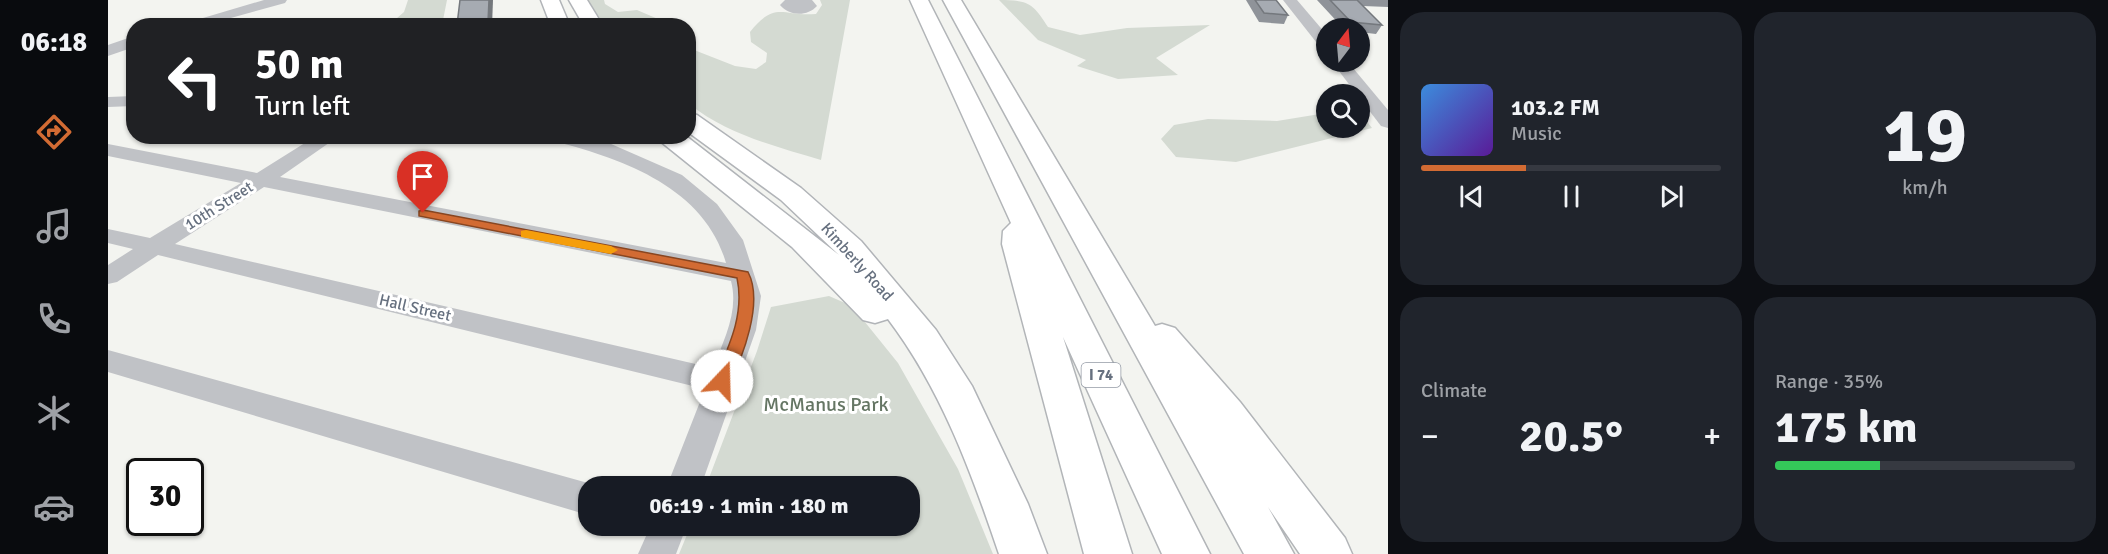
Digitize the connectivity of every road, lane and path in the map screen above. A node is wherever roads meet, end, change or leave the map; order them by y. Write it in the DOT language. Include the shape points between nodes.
graph roads {
  1 [pos="279,0"];
  2 [pos="550,0"];
  3 [pos="578,0"];
  4 [pos="920,0"];
  5 [pos="952,0"];
  6 [pos="1290,0"];
  7 [pos="213,18"];
  8 [pos="558,18"];
  9 [pos="589,18"];
  10 [pos="1316,32"];
  11 [pos="126,44"];
  12 [pos="108,51"];
  13 [pos="1348,72"];
  14 [pos="126,101"];
  15 [pos="108,102"];
  16 [pos="1388,122"];
  17 [pos="696,126"];
  18 [pos="317,144"];
  19 [pos="595,144"];
  20 [pos="679,144"];
  21 [pos="108,150"];
  22 [pos="260,180"];
  23 [pos="1016,197"];
  24 [pos="108,236"];
  25 [pos="155,247"];
  26 [pos="1100,261"];
  27 [pos="743,275"];
  28 [pos="108,276"];
  29 [pos="108,361"];
  30 [pos="722,381"];
  31 [pos="978,445"];
  32 [pos="688,476"];
  33 [pos="578,497"];
  34 [pos="664,536"];
  35 [pos="657,554"];
  36 [pos="1023,554"];
  37 [pos="1108,554"];
  38 [pos="1186,554"];
  39 [pos="1270,554"];
  40 [pos="1328,554"];
  1 -- 7 [label="street"];
  2 -- 8 [label="main road"];
  3 -- 9 [label="main road"];
  4 -- 23 [label="main road, I 74"];
  5 -- 26 [label="main road"];
  6 -- 10 [label="street"];
  11 -- 12 [label="street"];
  13 -- 16 [label="street"];
  14 -- 15 [label="street"];
  17 -- 31 [label="main road, Kimberly Road" via="791,194 850,248 923,339 953,386"];
  18 -- 22 [label="street, 10th Street"];
  19 -- 27 [label="street" via="674,180 709,209 731,240"];
  20 -- 31 [label="main road, Kimberly Road" via="816,251 852,285 898,338 928,384"];
  21 -- 22 [label="street"];
  22 -- 25 [label="street, 10th Street"];
  22 -- 27 [label="street"];
  23 -- 37 [label="main road" via="1018,244"];
  23 -- 38 [label="main road, I 74"];
  24 -- 25 [label="street, Hall Street"];
  25 -- 28 [label="street, 10th Street"];
  25 -- 30 [label="street, Hall Street"];
  26 -- 39 [label="main road"];
  26 -- 40 [label="main road" via="1226,413"];
  27 -- 30 [label="street" via="748,296 742,330"];
  29 -- 33 [label="street"];
  30 -- 32 [label="street"];
  31 -- 36 [label="main road, Kimberly Road"];
  34 -- 35 [label="street"];
}
